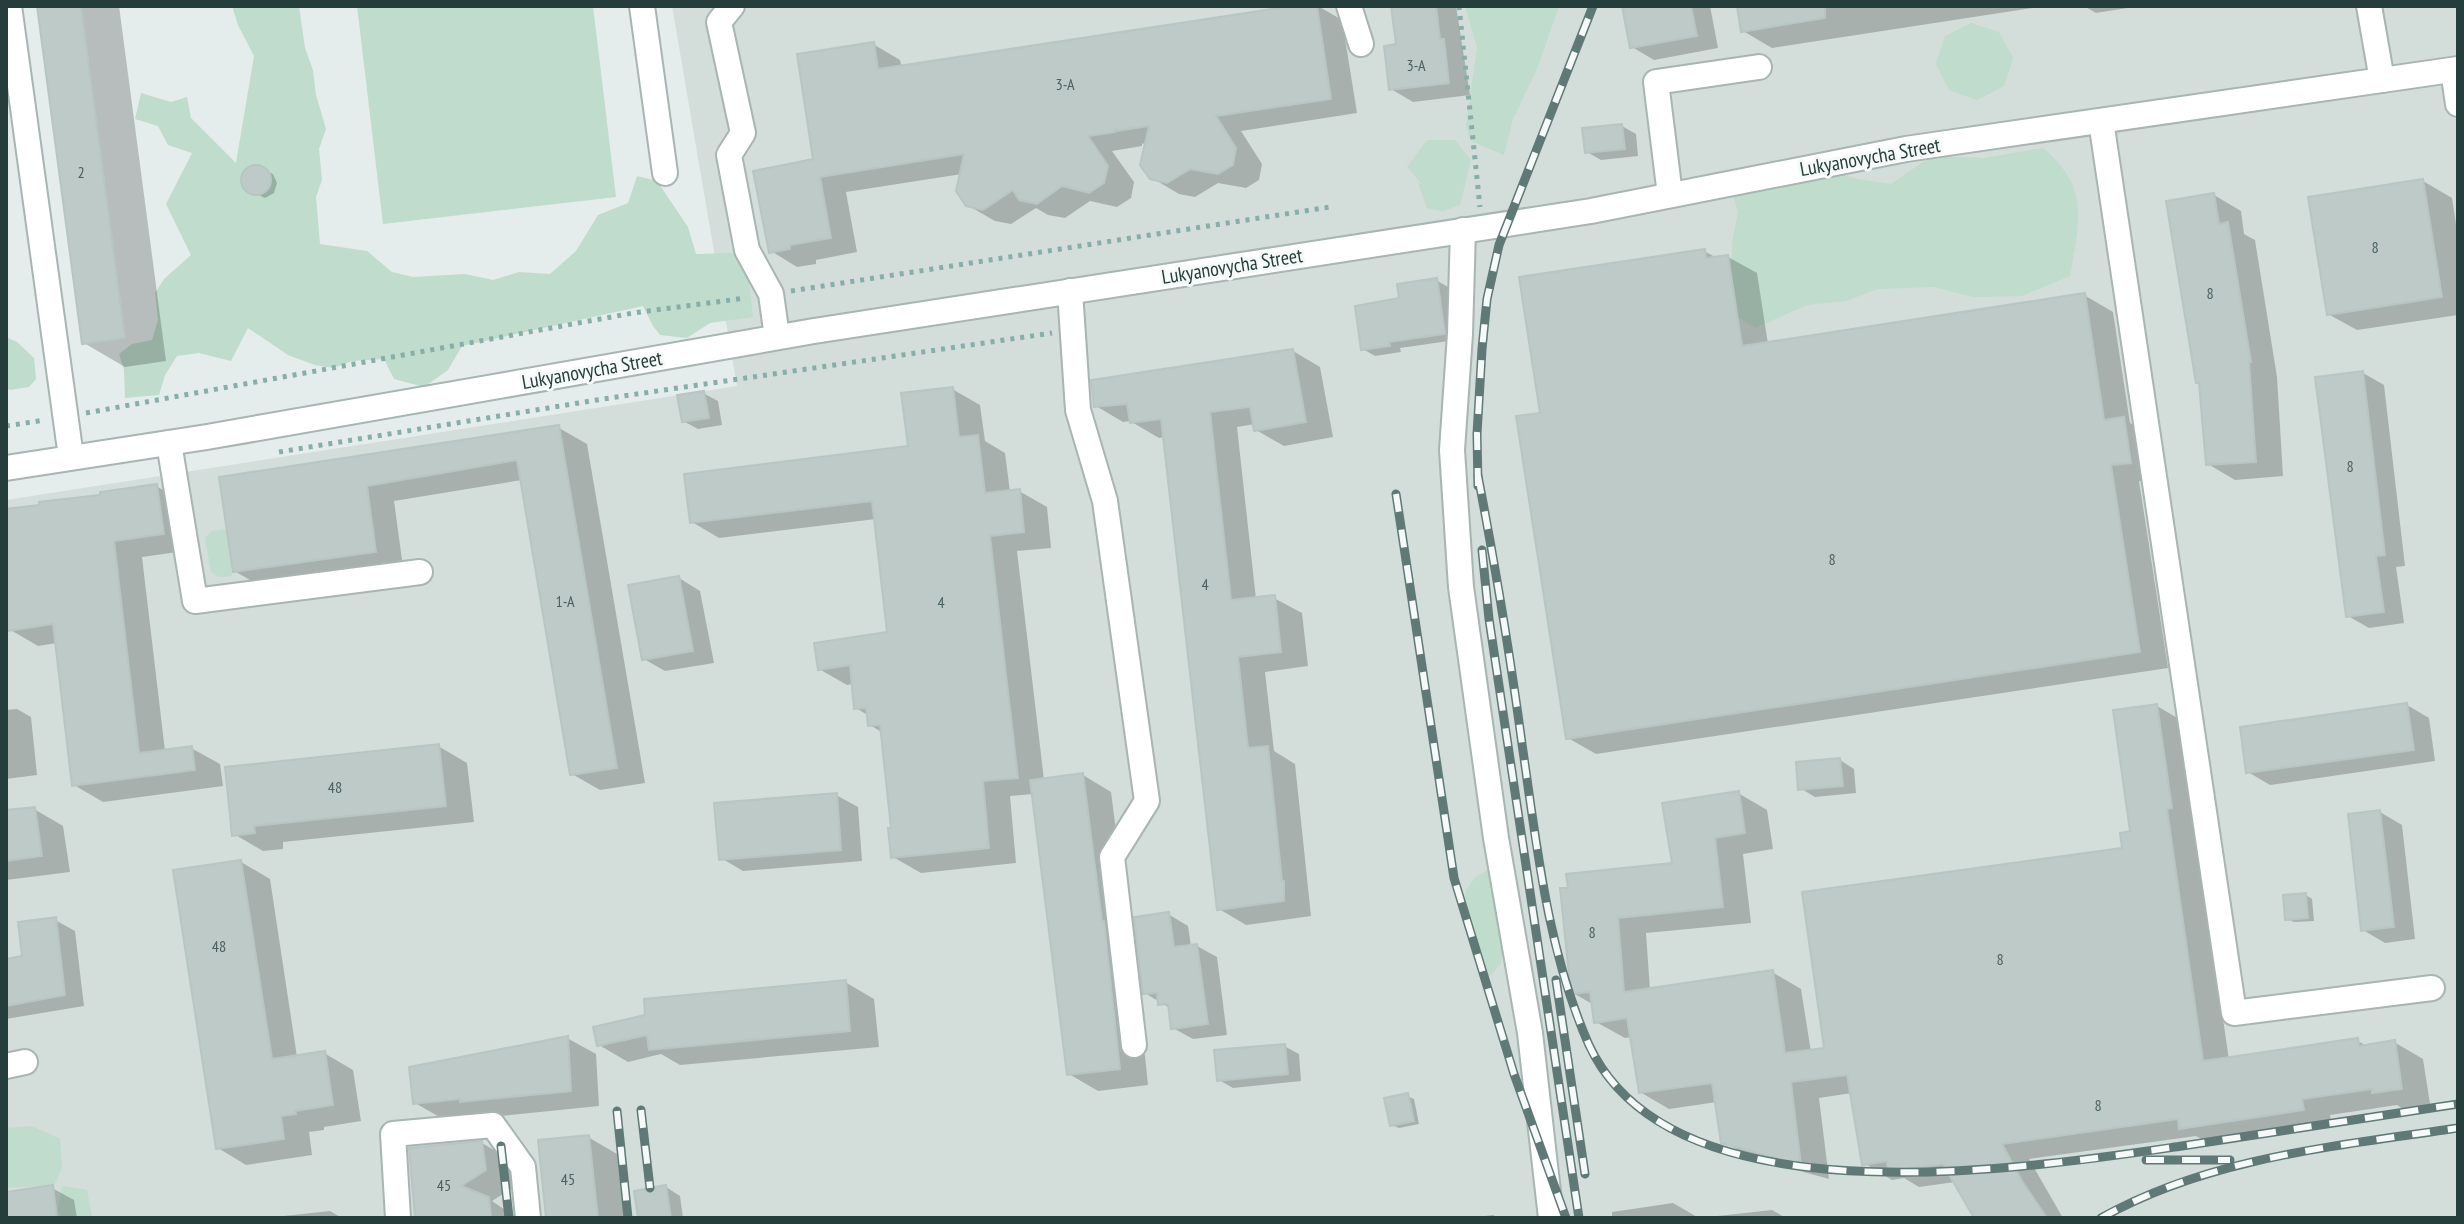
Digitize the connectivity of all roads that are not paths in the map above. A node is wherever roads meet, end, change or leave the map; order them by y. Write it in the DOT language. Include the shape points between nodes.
graph roads {
  1 [pos="9,6"];
  2 [pos="642,6"];
  3 [pos="732,6"];
  4 [pos="1349,6"];
  5 [pos="2369,6"];
  6 [pos="1361,44"];
  7 [pos="1759,67"];
  8 [pos="2456,70"];
  9 [pos="2382,80"];
  10 [pos="2458,104"];
  11 [pos="2101,121"];
  12 [pos="665,173"];
  13 [pos="1670,195"];
  14 [pos="1472,229"];
  15 [pos="1070,291"];
  16 [pos="777,337"];
  17 [pos="169,443"];
  18 [pos="71,457"];
  19 [pos="6,468"];
  20 [pos="420,572"];
  21 [pos="2432,988"];
  22 [pos="1134,1045"];
  23 [pos="398,1218"];
  24 [pos="528,1218"];
  25 [pos="1551,1218"];
  1 -- 18 [label="street"];
  2 -- 12 [label="street"];
  3 -- 16 [label="street" via="719,22 743,133 729,155 747,250 771,294"];
  4 -- 6 [label="street"];
  5 -- 9 [label="street"];
  7 -- 13 [label="street" via="1656,82"];
  8 -- 9 [label="street, Lukyanovycha Street"];
  8 -- 10 [label="street"];
  9 -- 11 [label="street, Lukyanovycha Street"];
  11 -- 13 [label="street, Lukyanovycha Street" via="1906,149"];
  11 -- 21 [label="street" via="2234,1013"];
  13 -- 14 [label="street, Lukyanovycha Street"];
  14 -- 15 [label="street, Lukyanovycha Street"];
  14 -- 25 [label="street" via="1452,450 1461,587 1530,1033"];
  15 -- 16 [label="street, Lukyanovycha Street"];
  15 -- 22 [label="street" via="1078,410 1105,501 1147,801 1112,857"];
  16 -- 17 [label="street, Lukyanovycha Street"];
  17 -- 18 [label="street, Lukyanovycha Street"];
  17 -- 20 [label="street" via="195,601"];
  18 -- 19 [label="street, Lukyanovycha Street"];
  23 -- 24 [label="street" via="393,1134 493,1125 523,1167"];
}
